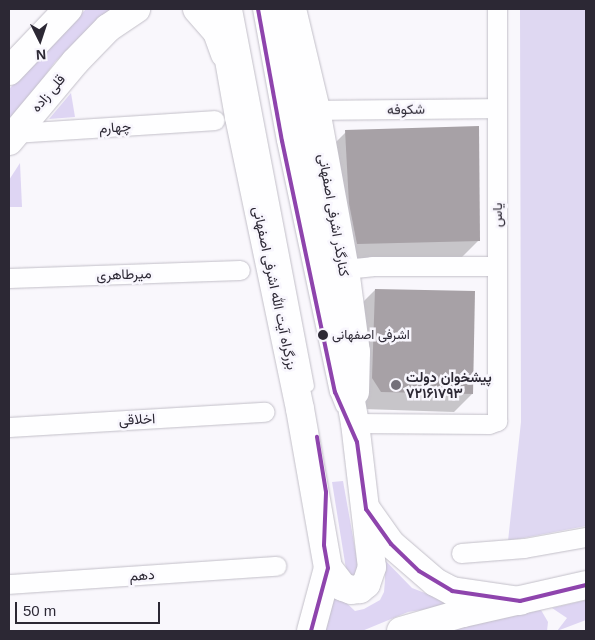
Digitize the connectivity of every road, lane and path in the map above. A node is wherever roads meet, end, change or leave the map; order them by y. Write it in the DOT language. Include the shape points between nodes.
graph roads {
  1 [pos="68,9"];
  2 [pos="136,9"];
  3 [pos="198,9"];
  4 [pos="220,9"];
  5 [pos="237,9"];
  6 [pos="258,9"];
  7 [pos="273,9"];
  8 [pos="292,9"];
  9 [pos="497,9"];
  10 [pos="20,46"];
  11 [pos="9,71"];
  12 [pos="231,72"];
  13 [pos="497,108"];
  14 [pos="316,110"];
  15 [pos="215,120"];
  16 [pos="12,137"];
  17 [pos="497,266"];
  18 [pos="345,269"];
  19 [pos="240,270"];
  20 [pos="9,278"];
  21 [pos="310,396"];
  22 [pos="265,412"];
  23 [pos="315,425"];
  24 [pos="9,427"];
  25 [pos="356,433"];
  26 [pos="366,509"];
  27 [pos="586,537"];
  28 [pos="461,553"];
  29 [pos="326,556"];
  30 [pos="276,566"];
  31 [pos="9,584"];
  32 [pos="586,585"];
  33 [pos="520,601"];
  34 [pos="311,631"];
  35 [pos="401,631"];
  1 -- 10 [label="main road"];
  2 -- 16 [label="main road, قلی زاده" via="108,28 75,62"];
  3 -- 12 [label="main road" via="217,32"];
  4 -- 12 [label="main road, بزرگراه آیت الله اشرفی اصفهانی"];
  5 -- 21 [label="lane"];
  6 -- 25 [label="lane" via="335,392"];
  7 -- 25 [label="main road" via="329,279"];
  8 -- 14 [label="main road, کنارگذر اشرفی اصفهانی"];
  9 -- 13 [label="street, یاس"];
  10 -- 11 [label="main road"];
  12 -- 29 [label="main road, بزرگراه آیت الله اشرفی اصفهانی" via="300,409"];
  13 -- 14 [label="street, شکوفه"];
  13 -- 17 [label="street, یاس"];
  14 -- 18 [label="main road, کنارگذر اشرفی اصفهانی"];
  15 -- 16 [label="street, چهارم"];
  17 -- 18 [label="street"];
  17 -- 25 [label="street, یاس" via="497,421"];
  18 -- 25 [label="main road, کنارگذر اشرفی اصفهانی" via="356,352"];
  19 -- 20 [label="street, میرطاهری"];
  22 -- 24 [label="street, اخلاقی"];
  23 -- 29 [label="lane" via="326,492"];
  25 -- 26 [label="main road"];
  26 -- 29 [label="main road" via="372,567 366,584 360,589 343,587"];
  26 -- 33 [label="main road" via="392,544 435,582 452,591"];
  27 -- 28 [label="street" via="524,548"];
  29 -- 34 [label="main road"];
  30 -- 31 [label="street, دهم"];
  32 -- 33 [label="main road"];
  33 -- 35 [label="main road"];
}
